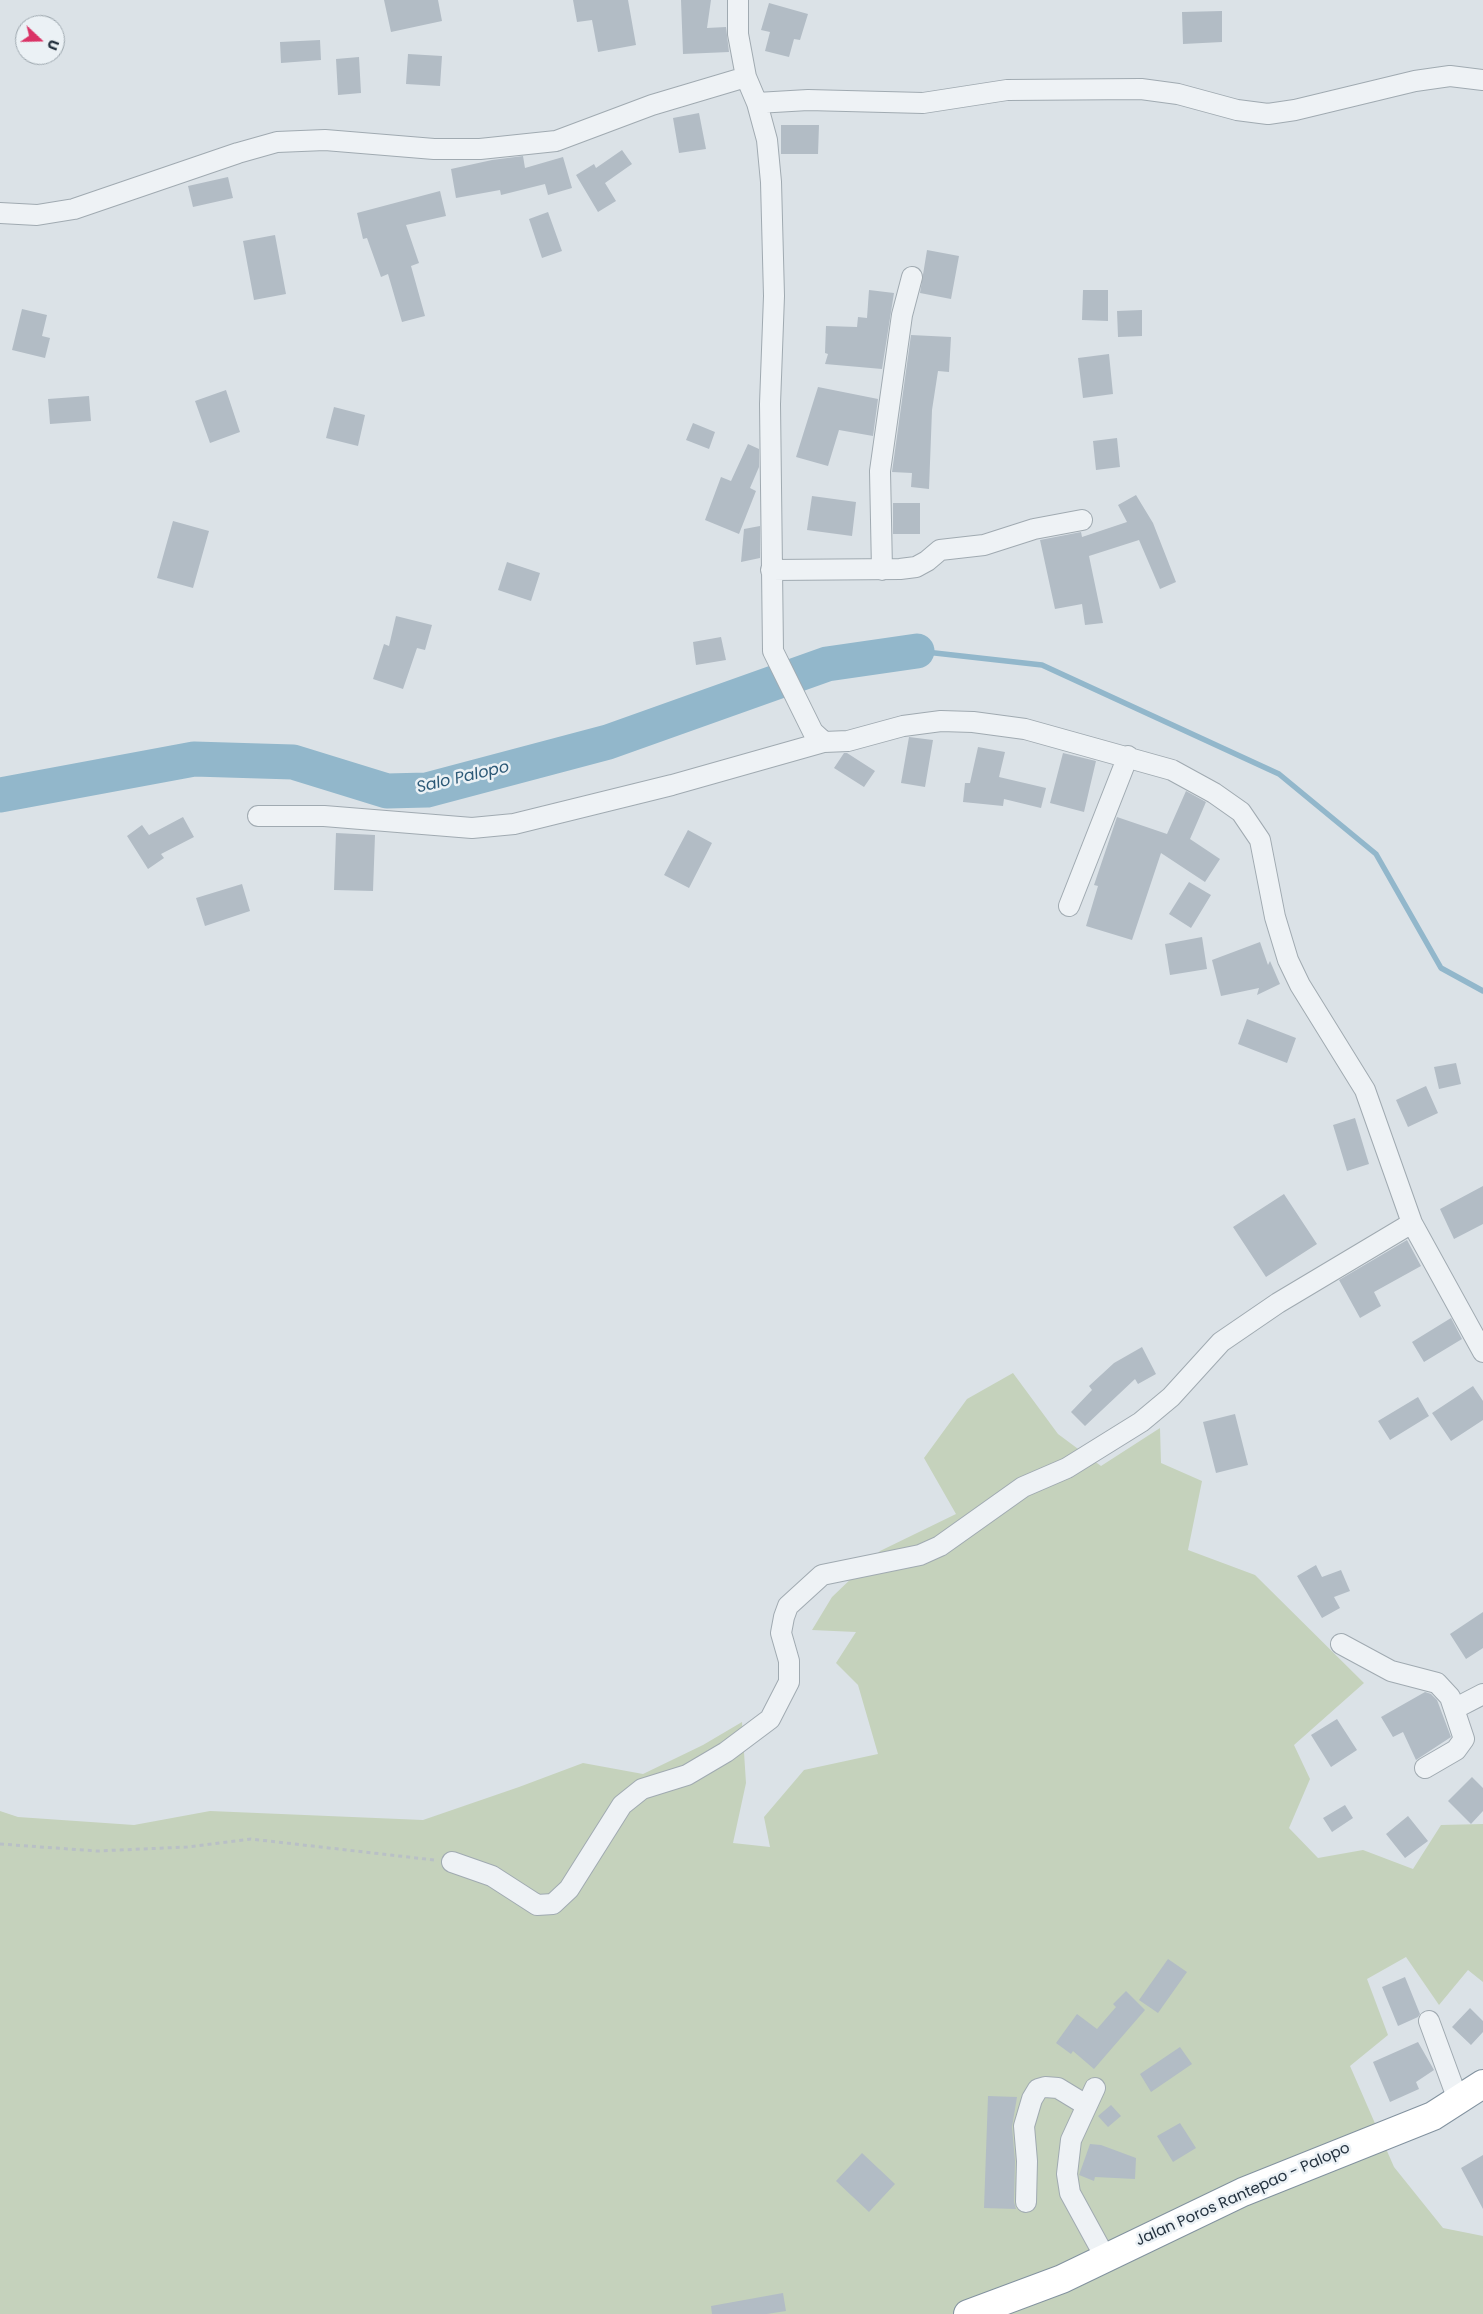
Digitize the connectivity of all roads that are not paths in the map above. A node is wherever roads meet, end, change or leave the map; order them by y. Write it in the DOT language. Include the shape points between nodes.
graph roads {
  1 [pos="738,0"];
  2 [pos="746,77"];
  3 [pos="1483,80"];
  4 [pos="757,103"];
  5 [pos="0,213"];
  6 [pos="912,277"];
  7 [pos="1082,520"];
  8 [pos="771,570"];
  9 [pos="882,570"];
  10 [pos="818,737"];
  11 [pos="1128,756"];
  12 [pos="258,816"];
  13 [pos="1069,906"];
  14 [pos="1412,1223"];
  15 [pos="1483,1352"];
  16 [pos="1341,1644"];
  17 [pos="1483,1694"];
  18 [pos="1454,1709"];
  19 [pos="1425,1768"];
  20 [pos="452,1862"];
  21 [pos="1429,2021"];
  22 [pos="1483,2084"];
  23 [pos="1458,2100"];
  24 [pos="1026,2202"];
  25 [pos="1105,2257"];
  26 [pos="1004,2307"];
  27 [pos="968,2314"];
  1 -- 2 [label="street" via="738,34"];
  2 -- 4 [label="street"];
  2 -- 5 [label="street" via="652,105 556,141 480,149 434,149 325,140 278,142 74,209 37,215"];
  3 -- 4 [label="street" via="1450,76 1415,81 1268,114 1141,89 1007,90 923,103 808,100"];
  4 -- 8 [label="street" via="767,140 772,210"];
  6 -- 9 [label="street" via="902,315 880,471"];
  7 -- 9 [label="street" via="1034,529 984,545 940,550 916,567"];
  8 -- 9 [label="street"];
  8 -- 10 [label="street" via="773,651"];
  10 -- 11 [label="street" via="848,741 903,726 941,721 973,722 1025,728"];
  10 -- 12 [label="street" via="672,786 514,824 472,828 324,816"];
  11 -- 13 [label="street"];
  11 -- 14 [label="street" via="1172,770 1214,793 1242,812 1260,840 1275,917 1288,960 1365,1090"];
  14 -- 15 [label="street"];
  14 -- 20 [label="street" via="1278,1302 1221,1342 1171,1397 1141,1422 1067,1468 1023,1487 940,1546 920,1555 822,1575 788,1606 784,1617 781,1632 789,1661 788,1682 770,1719 718,1757 687,1775 642,1789 622,1805 569,1889 553,1904 537,1904 492,1876"];
  16 -- 18 [label="street" via="1391,1671 1437,1683 1450,1697"];
  17 -- 18 [label="street"];
  18 -- 19 [label="street" via="1463,1732 1462,1745"];
  21 -- 23 [label="street"];
  22 -- 23 [label="highway, Jalan Poros Rantepao - Palopo"];
  23 -- 25 [label="highway, Jalan Poros Rantepao - Palopo" via="1433,2116 1243,2192"];
  24 -- 25 [label="street" via="1024,2126 1038,2089 1058,2088 1091,2097 1071,2140 1067,2174 1070,2193"];
  25 -- 26 [label="highway, Jalan Poros Rantepao - Palopo"];
  26 -- 27 [label="highway, Jalan Poros Rantepao - Palopo"];
}
